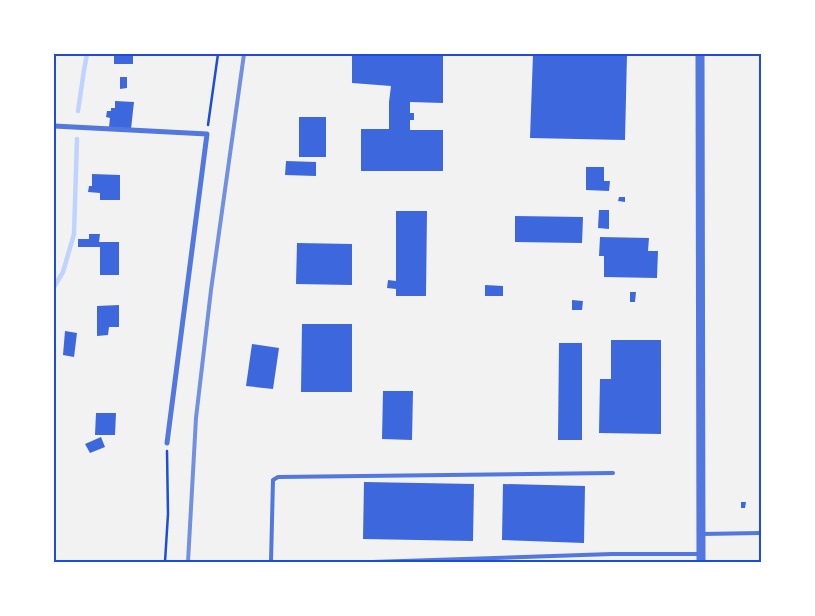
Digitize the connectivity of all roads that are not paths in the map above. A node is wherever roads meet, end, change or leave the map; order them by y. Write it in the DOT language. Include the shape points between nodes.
graph roads {
  1 [pos="700,54"];
  2 [pos="54,126"];
  3 [pos="167,442"];
  4 [pos="613,473"];
  5 [pos="761,533"];
  6 [pos="701,534"];
  7 [pos="701,558"];
  8 [pos="271,562"];
  9 [pos="372,562"];
  1 -- 6 [label="street"];
  2 -- 3 [label="street" via="207,134"];
  4 -- 8 [label="lane" via="278,476 274,480"];
  5 -- 6 [label="lane"];
  6 -- 7 [label="street"];
  7 -- 9 [label="lane" via="612,554"];
}
